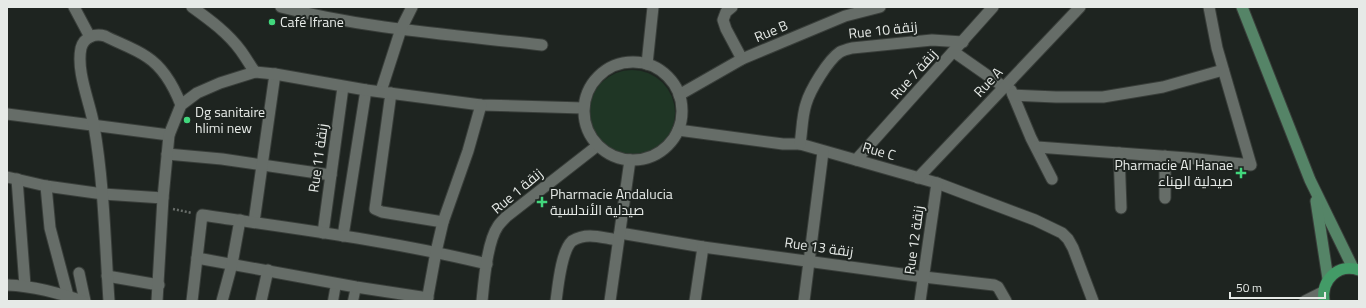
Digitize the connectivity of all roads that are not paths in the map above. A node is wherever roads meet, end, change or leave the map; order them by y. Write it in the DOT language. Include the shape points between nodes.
graph roads {
  1 [pos="74,7"];
  2 [pos="192,7"];
  3 [pos="281,7"];
  4 [pos="412,7"];
  5 [pos="653,7"];
  6 [pos="732,7"];
  7 [pos="880,7"];
  8 [pos="993,7"];
  9 [pos="1080,7"];
  10 [pos="1209,7"];
  11 [pos="1242,7"];
  12 [pos="401,29"];
  13 [pos="90,37"];
  14 [pos="963,42"];
  15 [pos="542,45"];
  16 [pos="954,52"];
  17 [pos="742,59"];
  18 [pos="647,64"];
  19 [pos="1223,70"];
  20 [pos="255,72"];
  21 [pos="275,74"];
  22 [pos="1006,85"];
  23 [pos="343,87"];
  24 [pos="366,90"];
  25 [pos="386,92"];
  26 [pos="679,95"];
  27 [pos="1013,95"];
  28 [pos="181,105"];
  29 [pos="481,105"];
  30 [pos="583,108"];
  31 [pos="7,114"];
  32 [pos="94,125"];
  33 [pos="678,130"];
  34 [pos="169,135"];
  35 [pos="800,144"];
  36 [pos="597,146"];
  37 [pos="1037,147"];
  38 [pos="824,152"];
  39 [pos="1119,153"];
  40 [pos="167,154"];
  41 [pos="1165,156"];
  42 [pos="630,160"];
  43 [pos="856,160"];
  44 [pos="262,165"];
  45 [pos="331,175"];
  46 [pos="12,178"];
  47 [pos="918,178"];
  48 [pos="1052,179"];
  49 [pos="937,183"];
  50 [pos="46,186"];
  51 [pos="1314,188"];
  52 [pos="103,194"];
  53 [pos="1165,198"];
  54 [pos="163,203"];
  55 [pos="1121,208"];
  56 [pos="240,220"];
  57 [pos="254,222"];
  58 [pos="443,222"];
  59 [pos="323,233"];
  60 [pos="343,236"];
  61 [pos="619,236"];
  62 [pos="703,246"];
  63 [pos="436,252"];
  64 [pos="197,258"];
  65 [pos="809,260"];
  66 [pos="232,264"];
  67 [pos="486,264"];
  68 [pos="1356,269"];
  69 [pos="268,270"];
  70 [pos="79,273"];
  71 [pos="107,276"];
  72 [pos="924,277"];
  73 [pos="1328,279"];
  74 [pos="336,284"];
  75 [pos="7,285"];
  76 [pos="159,285"];
  77 [pos="25,286"];
  78 [pos="356,287"];
  79 [pos="68,296"];
  80 [pos="1324,296"];
  81 [pos="428,300"];
  82 [pos="84,301"];
  83 [pos="109,301"];
  84 [pos="158,301"];
  85 [pos="192,301"];
  86 [pos="222,301"];
  87 [pos="261,301"];
  88 [pos="333,301"];
  89 [pos="354,301"];
  90 [pos="482,301"];
  91 [pos="556,301"];
  92 [pos="610,301"];
  93 [pos="695,301"];
  94 [pos="804,301"];
  95 [pos="920,301"];
  96 [pos="1006,301"];
  97 [pos="1092,301"];
  98 [pos="1305,301"];
  1 -- 13 [label="street"];
  2 -- 20 [label="street" via="228,35"];
  3 -- 12 [label="street" via="315,16"];
  4 -- 12 [label="street"];
  5 -- 18 [label="street"];
  6 -- 17 [label="street" via="726,12 723,20"];
  7 -- 17 [label="street, Rue B" via="845,16"];
  8 -- 14 [label="street, Rue 7 زنقة"];
  9 -- 22 [label="street, Rue A"];
  10 -- 19 [label="street"];
  11 -- 51 [label="main road"];
  12 -- 15 [label="street"];
  12 -- 25 [label="street"];
  13 -- 28 [label="street" via="98,34 105,36 148,57 162,70"];
  13 -- 32 [label="street" via="83,42 80,61"];
  14 -- 16 [label="street, Rue 7 زنقة"];
  14 -- 35 [label="street, Rue 10 زنقة" via="932,40 852,48 839,52 829,61 805,105"];
  16 -- 22 [label="street"];
  16 -- 43 [label="street, Rue 7 زنقة"];
  17 -- 26 [label="street, Rue B"];
  18 -- 26 [label="street" via="667,76"];
  18 -- 30 [label="street" via="622,63 610,67 591,84"];
  19 -- 27 [label="street" via="1163,87 1103,97"];
  19 -- 41 [label="street" via="1251,165"];
  20 -- 21 [label="street"];
  20 -- 28 [label="street" via="197,93"];
  21 -- 23 [label="street"];
  21 -- 44 [label="street"];
  22 -- 27 [label="street"];
  22 -- 47 [label="street, Rue A"];
  23 -- 24 [label="street"];
  23 -- 45 [label="street, Rue 11 زنقة"];
  24 -- 25 [label="street"];
  24 -- 60 [label="street"];
  25 -- 29 [label="street"];
  25 -- 58 [label="street" via="374,209"];
  26 -- 33 [label="street" via="682,112"];
  27 -- 37 [label="street"];
  28 -- 34 [label="street"];
  29 -- 30 [label="street"];
  29 -- 58 [label="street"];
  30 -- 36 [label="street" via="586,128"];
  31 -- 32 [label="street"];
  32 -- 34 [label="street"];
  32 -- 52 [label="street"];
  33 -- 35 [label="street, Rue C"];
  33 -- 42 [label="street" via="672,141 653,156 642,160"];
  34 -- 40 [label="street"];
  35 -- 38 [label="street, Rue C"];
  36 -- 42 [label="street" via="617,158"];
  36 -- 67 [label="street, Rue 1 زنقة" via="506,217 494,234"];
  37 -- 39 [label="street"];
  37 -- 48 [label="street"];
  38 -- 43 [label="street, Rue C"];
  38 -- 65 [label="street"];
  39 -- 41 [label="street"];
  39 -- 55 [label="street"];
  40 -- 44 [label="street"];
  40 -- 54 [label="street"];
  41 -- 53 [label="street"];
  42 -- 61 [label="street"];
  43 -- 47 [label="street, Rue C"];
  44 -- 45 [label="street"];
  44 -- 57 [label="street"];
  45 -- 59 [label="street, Rue 11 زنقة"];
  46 -- 50 [label="street"];
  46 -- 77 [label="street"];
  47 -- 49 [label="street, Rue C"];
  49 -- 72 [label="street, Rue 12 زنقة"];
  49 -- 97 [label="street, Rue C" via="1035,220 1062,233 1073,248"];
  50 -- 52 [label="street"];
  50 -- 79 [label="street" via="52,237"];
  51 -- 68 [label="main road"];
  51 -- 73 [label="main road"];
  52 -- 54 [label="street"];
  52 -- 71 [label="street"];
  54 -- 76 [label="street"];
  56 -- 57 [label="street"];
  56 -- 64 [label="street" via="202,215"];
  56 -- 66 [label="street"];
  57 -- 59 [label="street"];
  58 -- 63 [label="street"];
  59 -- 60 [label="street"];
  60 -- 63 [label="street"];
  61 -- 62 [label="street, Rue 13 زنقة"];
  61 -- 91 [label="street, Rue 13 زنقة" via="590,236 572,242 566,250 560,271"];
  61 -- 92 [label="street"];
  62 -- 65 [label="street, Rue 13 زنقة"];
  62 -- 93 [label="street"];
  63 -- 67 [label="street"];
  63 -- 81 [label="street"];
  64 -- 66 [label="street"];
  64 -- 85 [label="street"];
  65 -- 72 [label="street, Rue 13 زنقة"];
  65 -- 94 [label="street"];
  66 -- 69 [label="street"];
  66 -- 86 [label="street"];
  67 -- 90 [label="street, Rue 1 زنقة"];
  68 -- 73 [label="main road" via="1336,272"];
  69 -- 74 [label="street"];
  69 -- 87 [label="street"];
  70 -- 82 [label="street"];
  71 -- 76 [label="street"];
  71 -- 83 [label="street"];
  72 -- 95 [label="street, Rue 12 زنقة"];
  72 -- 96 [label="street, Rue 13 زنقة" via="994,285"];
  73 -- 80 [label="main road"];
  74 -- 78 [label="street"];
  74 -- 88 [label="street"];
  75 -- 77 [label="street"];
  76 -- 84 [label="street"];
  77 -- 79 [label="street"];
  78 -- 81 [label="street"];
  78 -- 89 [label="street"];
  79 -- 82 [label="street"];
  80 -- 98 [label="street"];
}
